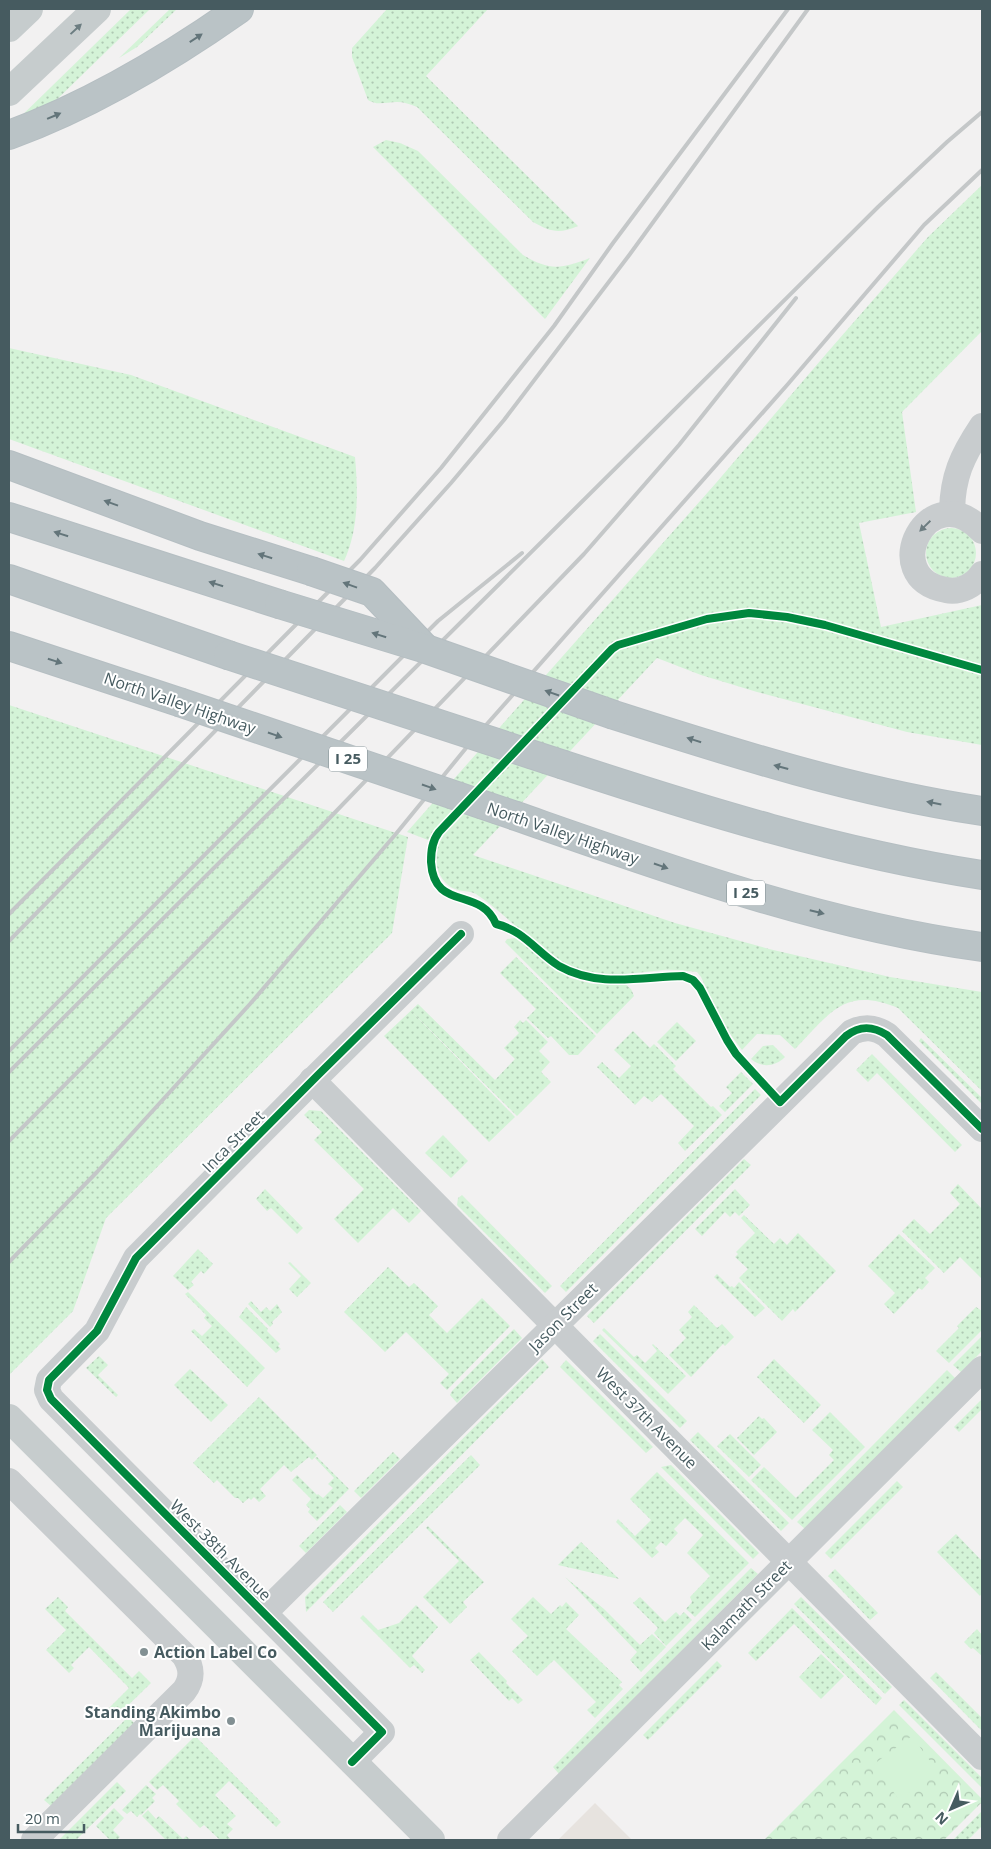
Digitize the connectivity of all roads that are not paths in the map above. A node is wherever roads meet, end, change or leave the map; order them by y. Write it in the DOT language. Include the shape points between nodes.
graph roads {
  1 [pos="28,9"];
  2 [pos="97,9"];
  3 [pos="239,9"];
  4 [pos="9,28"];
  5 [pos="9,92"];
  6 [pos="9,135"];
  7 [pos="982,426"];
  8 [pos="9,465"];
  9 [pos="952,514"];
  10 [pos="9,517"];
  11 [pos="982,531"];
  12 [pos="982,574"];
  13 [pos="9,579"];
  14 [pos="9,646"];
  15 [pos="426,649"];
  16 [pos="982,811"];
  17 [pos="982,874"];
  18 [pos="461,934"];
  19 [pos="982,947"];
  20 [pos="312,1080"];
  21 [pos="982,1129"];
  22 [pos="555,1325"];
  23 [pos="982,1369"];
  24 [pos="47,1385"];
  25 [pos="9,1418"];
  26 [pos="9,1481"];
  27 [pos="789,1562"];
  28 [pos="264,1613"];
  29 [pos="982,1756"];
  30 [pos="352,1762"];
  31 [pos="34,1840"];
  32 [pos="431,1840"];
  33 [pos="510,1840"];
  1 -- 4 [label="main road"];
  5 -- 2 [label="main road, one-way"];
  6 -- 3 [label="highway, one-way" via="110,89"];
  7 -- 9 [label="street" via="969,446 953,483"];
  15 -- 8 [label="highway, one-way, bridge" via="372,592 200,536"];
  9 -- 11 [label="street" via="969,519"];
  9 -- 12 [label="street, one-way" via="929,521 920,529 914,540 913,557 919,574 927,583 950,591 962,590"];
  15 -- 10 [label="highway, one-way, bridge"];
  13 -- 17 [label="highway, bridge" via="228,655 666,799 754,825 902,861"];
  14 -- 19 [label="highway, North Valley Highway / I 25, one-way, bridge" via="771,901 851,921"];
  16 -- 15 [label="highway, one-way, bridge" via="896,796 740,755"];
  18 -- 20 [label="street, Inca Street"];
  20 -- 22 [label="street, West 37th Avenue"];
  20 -- 24 [label="street, Inca Street" via="136,1258 97,1331"];
  21 -- 22 [label="street, Jason Street" via="887,1035 865,1027 852,1032"];
  22 -- 27 [label="street, West 37th Avenue"];
  22 -- 28 [label="street, Jason Street"];
  23 -- 27 [label="street, Kalamath Street"];
  24 -- 28 [label="street, West 38th Avenue" via="51,1399"];
  25 -- 30 [label="main road"];
  26 -- 31 [label="street" via="184,1655 190,1670 184,1692"];
  27 -- 29 [label="street, West 37th Avenue"];
  27 -- 33 [label="street, Kalamath Street"];
  28 -- 30 [label="street, West 38th Avenue" via="382,1732"];
  30 -- 32 [label="main road"];
}
